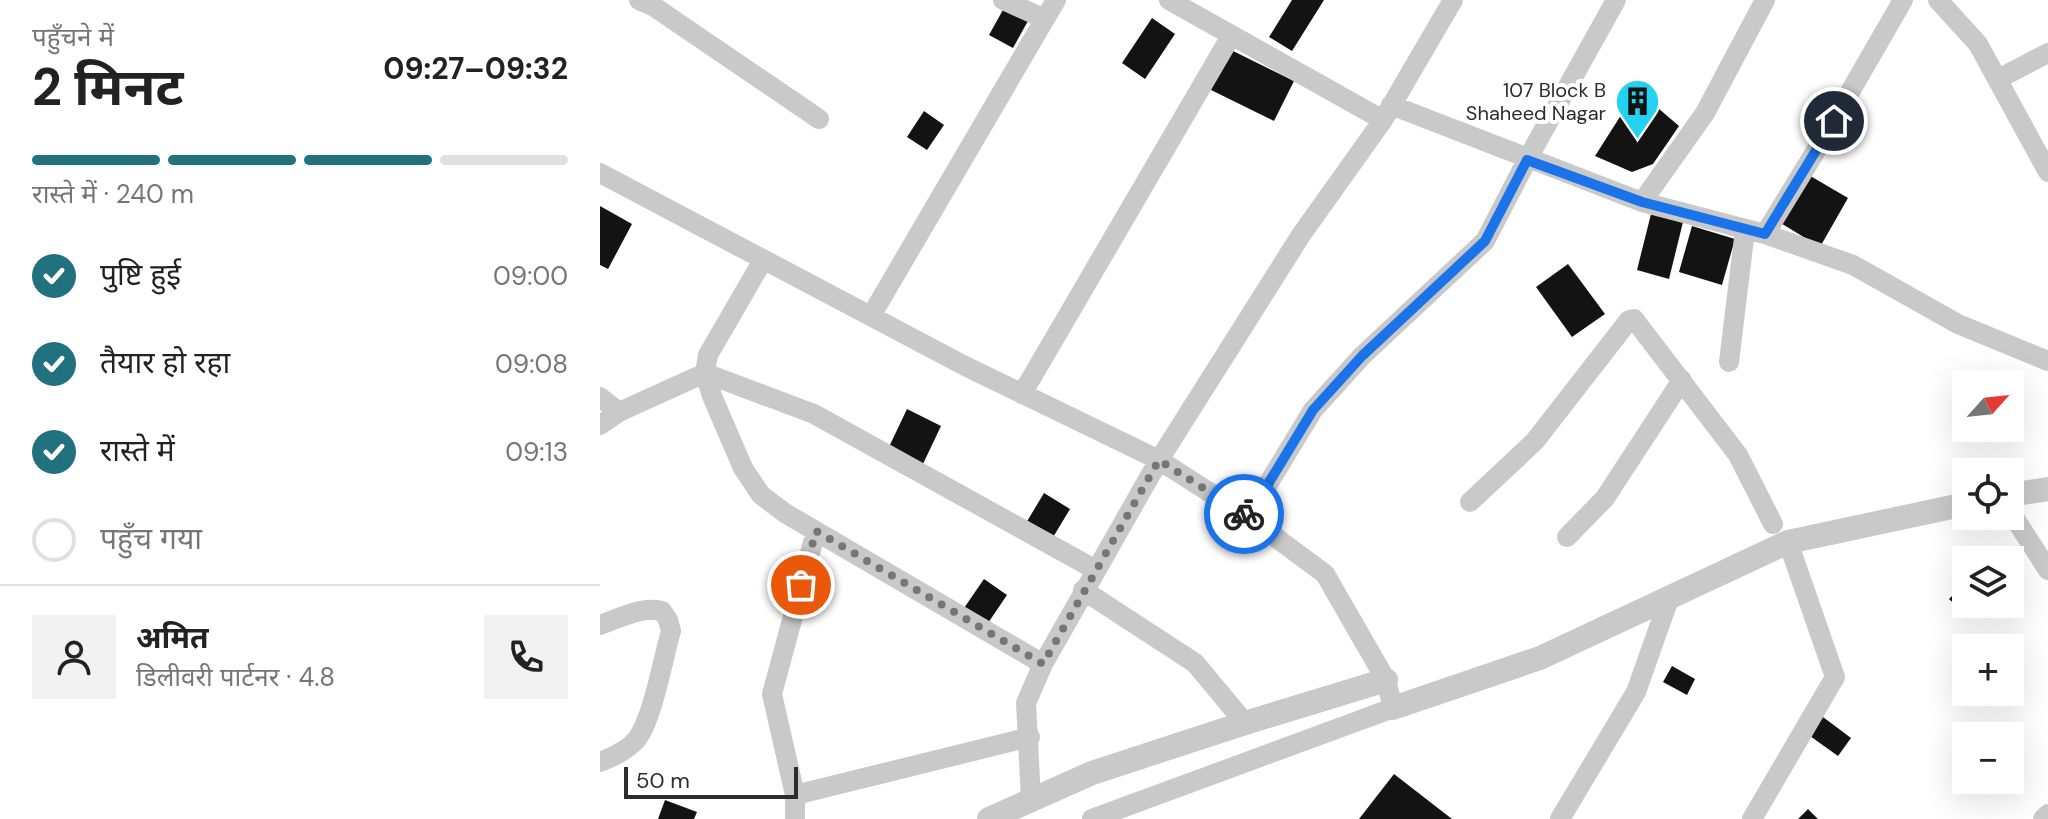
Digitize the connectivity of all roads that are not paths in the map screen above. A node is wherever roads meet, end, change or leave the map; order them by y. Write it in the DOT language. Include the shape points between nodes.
graph roads {
  1 [pos="639,0"];
  2 [pos="1003,0"];
  3 [pos="1056,0"];
  4 [pos="1169,0"];
  5 [pos="1453,0"];
  6 [pos="1616,0"];
  7 [pos="1765,0"];
  8 [pos="1903,0"];
  9 [pos="1938,0"];
  10 [pos="1045,19"];
  11 [pos="1231,36"];
  12 [pos="2048,53"];
  13 [pos="1998,79"];
  14 [pos="1387,113"];
  15 [pos="819,119"];
  16 [pos="1527,160"];
  17 [pos="2048,172"];
  18 [pos="600,173"];
  19 [pos="1642,202"];
  20 [pos="1755,232"];
  21 [pos="763,260"];
  22 [pos="871,316"];
  23 [pos="2048,361"];
  24 [pos="1729,362"];
  25 [pos="705,373"];
  26 [pos="1682,380"];
  27 [pos="1022,394"];
  28 [pos="600,397"];
  29 [pos="619,412"];
  30 [pos="600,425"];
  31 [pos="1159,460"];
  32 [pos="2048,489"];
  33 [pos="2024,493"];
  34 [pos="1470,502"];
  35 [pos="1952,506"];
  36 [pos="1248,517"];
  37 [pos="2022,530"];
  38 [pos="816,531"];
  39 [pos="1781,533"];
  40 [pos="1567,537"];
  41 [pos="1096,570"];
  42 [pos="2048,570"];
  43 [pos="1083,590"];
  44 [pos="1670,596"];
  45 [pos="600,625"];
  46 [pos="1043,664"];
  47 [pos="1386,680"];
  48 [pos="1393,708"];
  49 [pos="1245,723"];
  50 [pos="1030,737"];
  51 [pos="600,762"];
  52 [pos="795,795"];
  53 [pos="1031,800"];
  54 [pos="1131,813"];
  55 [pos="2048,814"];
  56 [pos="795,819"];
  57 [pos="989,819"];
  58 [pos="1092,819"];
  59 [pos="1560,819"];
  60 [pos="1752,819"];
  61 [pos="2043,819"];
  1 -- 15 [label="street"];
  2 -- 10 [label="street"];
  3 -- 10 [label="street"];
  4 -- 11 [label="street"];
  5 -- 14 [label="street"];
  6 -- 16 [label="street"];
  7 -- 19 [label="street" via="1705,113"];
  8 -- 20 [label="street" via="1820,144"];
  9 -- 13 [label="street" via="1978,44"];
  10 -- 22 [label="street"];
  11 -- 14 [label="street"];
  11 -- 27 [label="street"];
  12 -- 13 [label="street"];
  13 -- 17 [label="street"];
  14 -- 16 [label="street"];
  14 -- 31 [label="street" via="1301,235"];
  16 -- 19 [label="street"];
  16 -- 36 [label="street" via="1485,241 1362,356 1313,410"];
  18 -- 21 [label="street"];
  19 -- 20 [label="street"];
  20 -- 23 [label="street" via="1853,265 1958,324"];
  20 -- 24 [label="street"];
  21 -- 22 [label="street"];
  21 -- 25 [label="street" via="708,355"];
  22 -- 27 [label="street"];
  25 -- 29 [label="street"];
  25 -- 38 [label="street" via="743,468 761,495"];
  25 -- 41 [label="street" via="814,414"];
  26 -- 34 [label="street" via="1631,319 1535,441"];
  26 -- 39 [label="street" via="1738,455"];
  26 -- 40 [label="street" via="1605,498"];
  27 -- 31 [label="street"];
  28 -- 29 [label="street"];
  29 -- 30 [label="street"];
  31 -- 36 [label="street"];
  31 -- 41 [label="street"];
  32 -- 33 [label="street"];
  35 -- 39 [label="street"];
  36 -- 47 [label="street" via="1325,574"];
  37 -- 42 [label="street"];
  38 -- 46 [label="street"];
  38 -- 52 [label="street" via="772,694"];
  39 -- 44 [label="street"];
  39 -- 60 [label="street" via="1835,677"];
  41 -- 43 [label="street"];
  43 -- 46 [label="street"];
  43 -- 49 [label="street" via="1195,663"];
  44 -- 48 [label="street" via="1540,658"];
  44 -- 59 [label="street" via="1636,692"];
  45 -- 51 [label="street" via="653,609 662,611 671,631 637,738"];
  46 -- 50 [label="street" via="1026,703"];
  47 -- 48 [label="street"];
  47 -- 49 [label="street"];
  48 -- 54 [label="street"];
  49 -- 53 [label="street" via="1092,773"];
  50 -- 52 [label="street"];
  50 -- 53 [label="street"];
  52 -- 56 [label="street"];
  53 -- 57 [label="street"];
  54 -- 58 [label="street"];
  55 -- 61 [label="street"];
}
